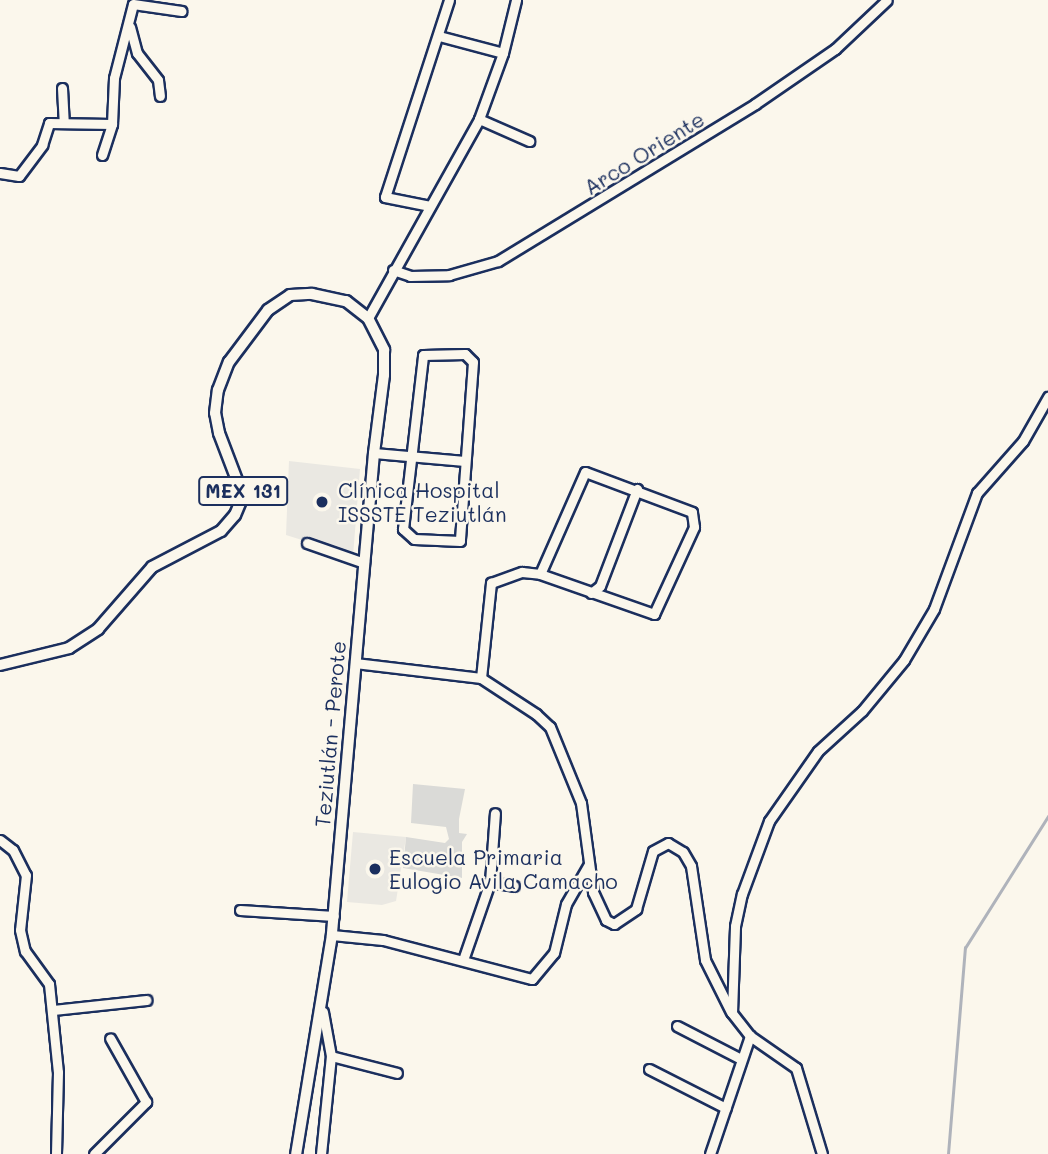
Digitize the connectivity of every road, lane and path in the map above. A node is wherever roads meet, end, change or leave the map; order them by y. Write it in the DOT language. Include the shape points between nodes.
graph roads {
  1 [pos="449,0"];
  2 [pos="516,0"];
  3 [pos="887,0"];
  4 [pos="180,11"];
  5 [pos="130,22"];
  6 [pos="439,36"];
  7 [pos="503,53"];
  8 [pos="62,88"];
  9 [pos="160,96"];
  10 [pos="479,119"];
  11 [pos="64,122"];
  12 [pos="113,124"];
  13 [pos="529,141"];
  14 [pos="102,155"];
  15 [pos="0,173"];
  16 [pos="430,206"];
  17 [pos="393,270"];
  18 [pos="368,318"];
  19 [pos="1048,397"];
  20 [pos="374,453"];
  21 [pos="411,458"];
  22 [pos="465,461"];
  23 [pos="636,489"];
  24 [pos="307,543"];
  25 [pos="364,563"];
  26 [pos="540,574"];
  27 [pos="591,593"];
  28 [pos="355,663"];
  29 [pos="0,665"];
  30 [pos="481,678"];
  31 [pos="495,813"];
  32 [pos="0,840"];
  33 [pos="589,864"];
  34 [pos="490,883"];
  35 [pos="513,886"];
  36 [pos="240,910"];
  37 [pos="334,916"];
  38 [pos="332,935"];
  39 [pos="463,960"];
  40 [pos="146,1000"];
  41 [pos="53,1010"];
  42 [pos="323,1012"];
  43 [pos="732,1013"];
  44 [pos="677,1026"];
  45 [pos="750,1036"];
  46 [pos="110,1038"];
  47 [pos="331,1056"];
  48 [pos="741,1059"];
  49 [pos="649,1069"];
  50 [pos="397,1073"];
  51 [pos="726,1108"];
  52 [pos="56,1154"];
  53 [pos="94,1154"];
  54 [pos="296,1154"];
  55 [pos="321,1154"];
  56 [pos="710,1154"];
  57 [pos="822,1154"];
  1 -- 6 [label="street"];
  2 -- 7 [label="street"];
  3 -- 17 [label="street, Arco Oriente" via="835,49 755,104 498,261 449,275 410,276"];
  4 -- 5 [label="street" via="133,5"];
  5 -- 9 [label="street" via="137,52 158,80"];
  5 -- 12 [label="street" via="114,78"];
  6 -- 7 [label="street"];
  6 -- 16 [label="street" via="385,197"];
  7 -- 10 [label="street"];
  8 -- 11 [label="street"];
  10 -- 13 [label="street"];
  10 -- 16 [label="street"];
  11 -- 12 [label="street"];
  11 -- 15 [label="street" via="49,123 42,145 19,176"];
  12 -- 14 [label="street"];
  16 -- 17 [label="street"];
  17 -- 18 [label="street"];
  18 -- 20 [label="main road, Teziutlán - Perote" via="384,350"];
  18 -- 29 [label="main road, MEX 131" via="346,301 312,294 290,295 268,310 229,362 218,390 215,413 219,433 243,496 235,515 221,531 152,567 98,629 69,648"];
  19 -- 43 [label="street" via="1023,441 976,493 934,609 904,660 862,711 818,751 769,821 735,926"];
  20 -- 21 [label="street"];
  20 -- 25 [label="main road, Teziutlán - Perote"];
  21 -- 22 [label="street"];
  21 -- 22 [label="street" via="403,529 407,536 460,541"];
  21 -- 22 [label="street" via="423,355 470,356"];
  23 -- 26 [label="street" via="585,472"];
  23 -- 27 [label="street" via="600,586"];
  23 -- 27 [label="street" via="692,512 694,527 659,610 647,615"];
  24 -- 25 [label="street"];
  25 -- 28 [label="main road, Teziutlán - Perote"];
  26 -- 27 [label="street"];
  26 -- 30 [label="street" via="522,572 491,583"];
  28 -- 30 [label="street"];
  28 -- 37 [label="main road, Teziutlán - Perote"];
  30 -- 33 [label="street" via="550,727 581,803"];
  31 -- 34 [label="street"];
  32 -- 41 [label="street" via="13,850 26,874 20,930 25,951 49,984"];
  33 -- 39 [label="street" via="566,904 554,953 532,979"];
  33 -- 43 [label="street" via="593,892 606,920 614,924 636,909 653,851 668,843 683,852 691,866 705,960"];
  34 -- 35 [label="street"];
  34 -- 39 [label="street"];
  36 -- 37 [label="street"];
  37 -- 38 [label="main road, Teziutlán - Perote"];
  38 -- 39 [label="street" via="383,940"];
  38 -- 42 [label="main road, Teziutlán - Perote"];
  40 -- 41 [label="street"];
  41 -- 52 [label="street"];
  42 -- 47 [label="street"];
  42 -- 54 [label="main road, Teziutlán - Perote"];
  43 -- 45 [label="street"];
  44 -- 48 [label="street"];
  45 -- 48 [label="street"];
  45 -- 57 [label="street" via="796,1068"];
  46 -- 53 [label="street" via="146,1102"];
  47 -- 50 [label="street"];
  47 -- 55 [label="street"];
  48 -- 51 [label="street"];
  49 -- 51 [label="street"];
  51 -- 56 [label="street"];
}
